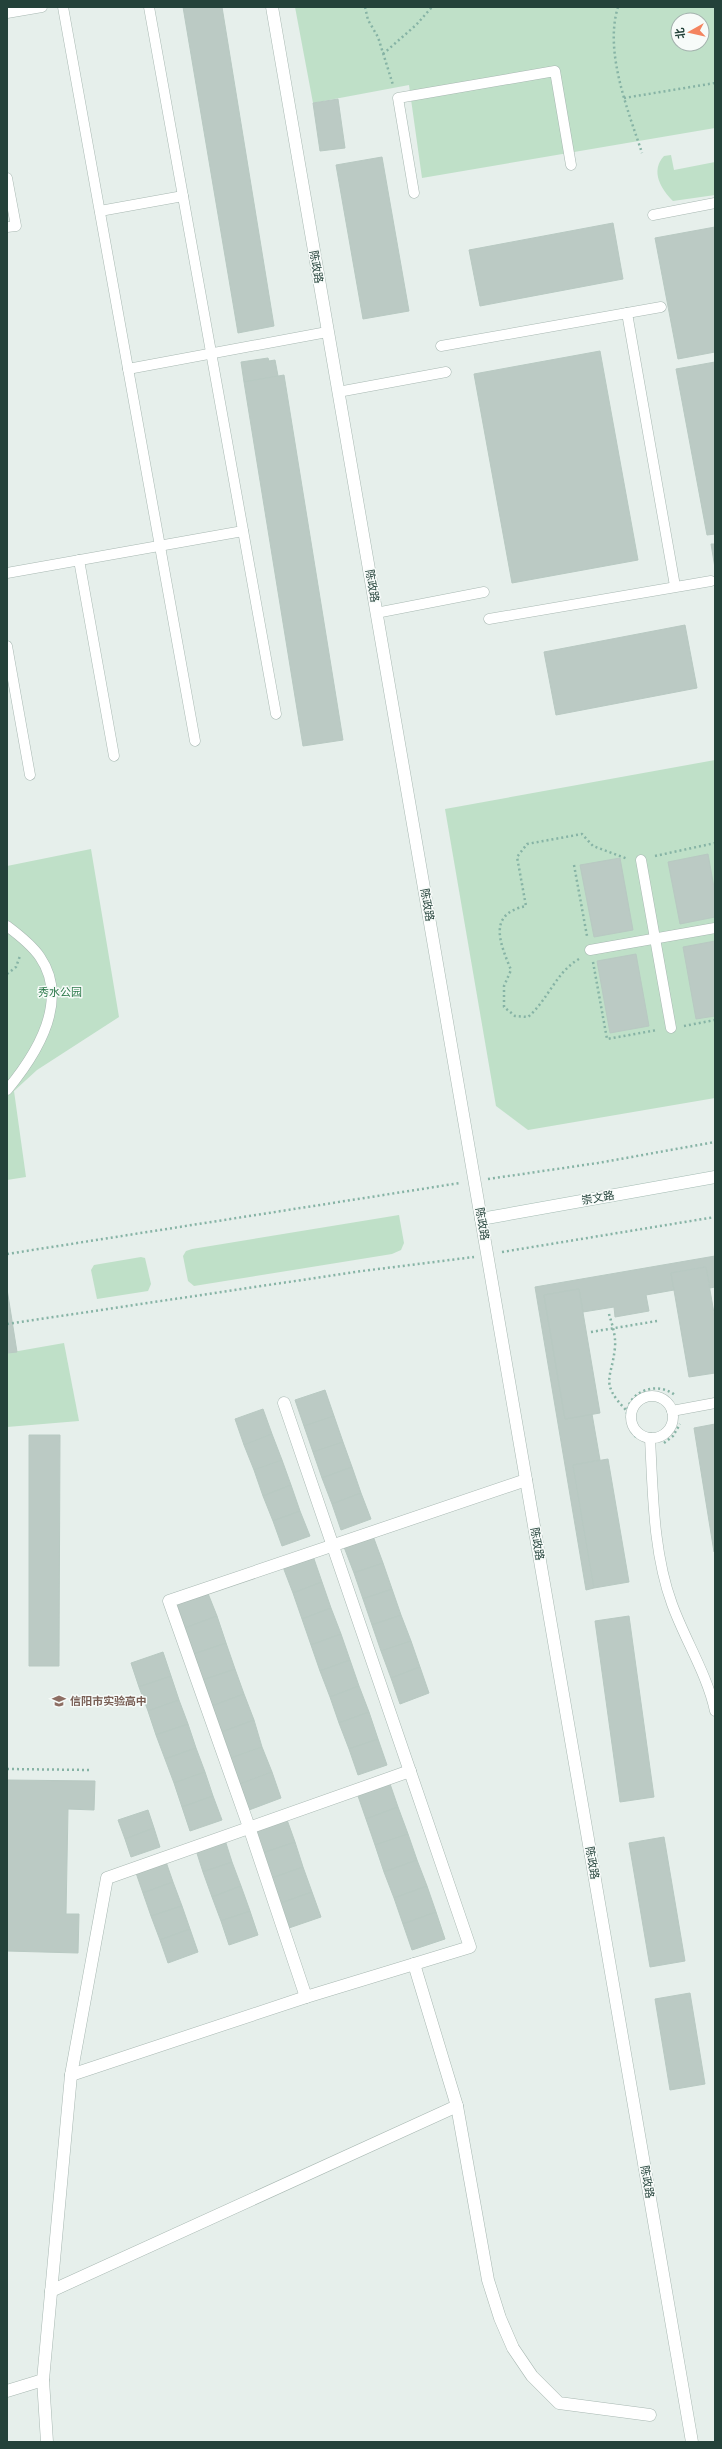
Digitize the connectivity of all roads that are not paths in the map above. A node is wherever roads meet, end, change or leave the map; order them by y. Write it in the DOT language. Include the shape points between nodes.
graph roads {
  1 [pos="42,7"];
  2 [pos="63,7"];
  3 [pos="149,7"];
  4 [pos="272,7"];
  5 [pos="7,13"];
  6 [pos="571,165"];
  7 [pos="7,178"];
  8 [pos="414,192"];
  9 [pos="183,196"];
  10 [pos="715,203"];
  11 [pos="100,211"];
  12 [pos="653,215"];
  13 [pos="7,227"];
  14 [pos="661,307"];
  15 [pos="628,313"];
  16 [pos="328,332"];
  17 [pos="441,346"];
  18 [pos="212,354"];
  19 [pos="128,369"];
  20 [pos="446,372"];
  21 [pos="338,392"];
  22 [pos="243,531"];
  23 [pos="160,546"];
  24 [pos="79,560"];
  25 [pos="7,573"];
  26 [pos="711,581"];
  27 [pos="675,586"];
  28 [pos="484,592"];
  29 [pos="376,612"];
  30 [pos="489,619"];
  31 [pos="7,646"];
  32 [pos="276,714"];
  33 [pos="195,741"];
  34 [pos="114,756"];
  35 [pos="30,775"];
  36 [pos="642,860"];
  37 [pos="7,926"];
  38 [pos="715,928"];
  39 [pos="655,938"];
  40 [pos="590,952"];
  41 [pos="671,1028"];
  42 [pos="7,1090"];
  43 [pos="715,1177"];
  44 [pos="481,1219"];
  45 [pos="284,1403"];
  46 [pos="715,1403"];
  47 [pos="672,1411"];
  48 [pos="650,1438"];
  49 [pos="526,1480"];
  50 [pos="333,1546"];
  51 [pos="715,1712"];
  52 [pos="410,1771"];
  53 [pos="249,1827"];
  54 [pos="414,1964"];
  55 [pos="306,1998"];
  56 [pos="71,2075"];
  57 [pos="457,2106"];
  58 [pos="51,2291"];
  59 [pos="43,2380"];
  60 [pos="7,2391"];
  61 [pos="650,2415"];
  62 [pos="47,2442"];
  63 [pos="692,2442"];
  1 -- 5 [label="lane"];
  2 -- 11 [label="lane"];
  3 -- 9 [label="lane"];
  4 -- 16 [label="street, 陈政路"];
  6 -- 8 [label="lane" via="555,71 398,98"];
  7 -- 13 [label="lane" via="16,226"];
  9 -- 11 [label="lane"];
  9 -- 18 [label="lane"];
  10 -- 12 [label="lane"];
  11 -- 19 [label="lane"];
  14 -- 15 [label="lane"];
  15 -- 17 [label="lane"];
  15 -- 27 [label="lane"];
  16 -- 18 [label="lane"];
  16 -- 21 [label="street, 陈政路"];
  18 -- 19 [label="lane"];
  18 -- 22 [label="lane"];
  19 -- 23 [label="lane"];
  20 -- 21 [label="lane"];
  21 -- 29 [label="street, 陈政路"];
  22 -- 23 [label="lane"];
  22 -- 32 [label="lane"];
  23 -- 24 [label="lane"];
  23 -- 33 [label="lane"];
  24 -- 25 [label="lane"];
  24 -- 34 [label="lane"];
  26 -- 27 [label="lane"];
  27 -- 30 [label="lane"];
  28 -- 29 [label="lane"];
  29 -- 44 [label="street, 陈政路"];
  31 -- 35 [label="lane"];
  36 -- 39 [label="lane"];
  37 -- 42 [label="lane" via="26,941 40,957 49,974 52,1002 44,1034 21,1073"];
  38 -- 39 [label="lane"];
  39 -- 40 [label="lane"];
  39 -- 41 [label="lane"];
  43 -- 44 [label="street, 崇文路"];
  44 -- 49 [label="street, 陈政路"];
  45 -- 50 [label="street"];
  46 -- 47 [label="lane"];
  47 -- 48 [label="lane" via="672,1421 668,1430 660,1436"];
  47 -- 48 [label="lane" via="667,1402 658,1396 638,1400 632,1408 630,1418 633,1428 640,1435"];
  48 -- 51 [label="lane" via="653,1494 662,1565 671,1603 711,1694"];
  49 -- 50 [label="street"];
  49 -- 63 [label="street, 陈政路"];
  50 -- 52 [label="street"];
  50 -- 53 [label="street" via="169,1601"];
  52 -- 53 [label="street"];
  52 -- 54 [label="street" via="470,1947"];
  53 -- 55 [label="street"];
  53 -- 56 [label="street" via="107,1878"];
  54 -- 55 [label="street"];
  54 -- 57 [label="street"];
  55 -- 56 [label="street"];
  56 -- 58 [label="street"];
  57 -- 58 [label="street"];
  57 -- 61 [label="street" via="488,2280 513,2348 532,2376 559,2403"];
  58 -- 59 [label="street"];
  59 -- 60 [label="street"];
  59 -- 62 [label="street"];
}
